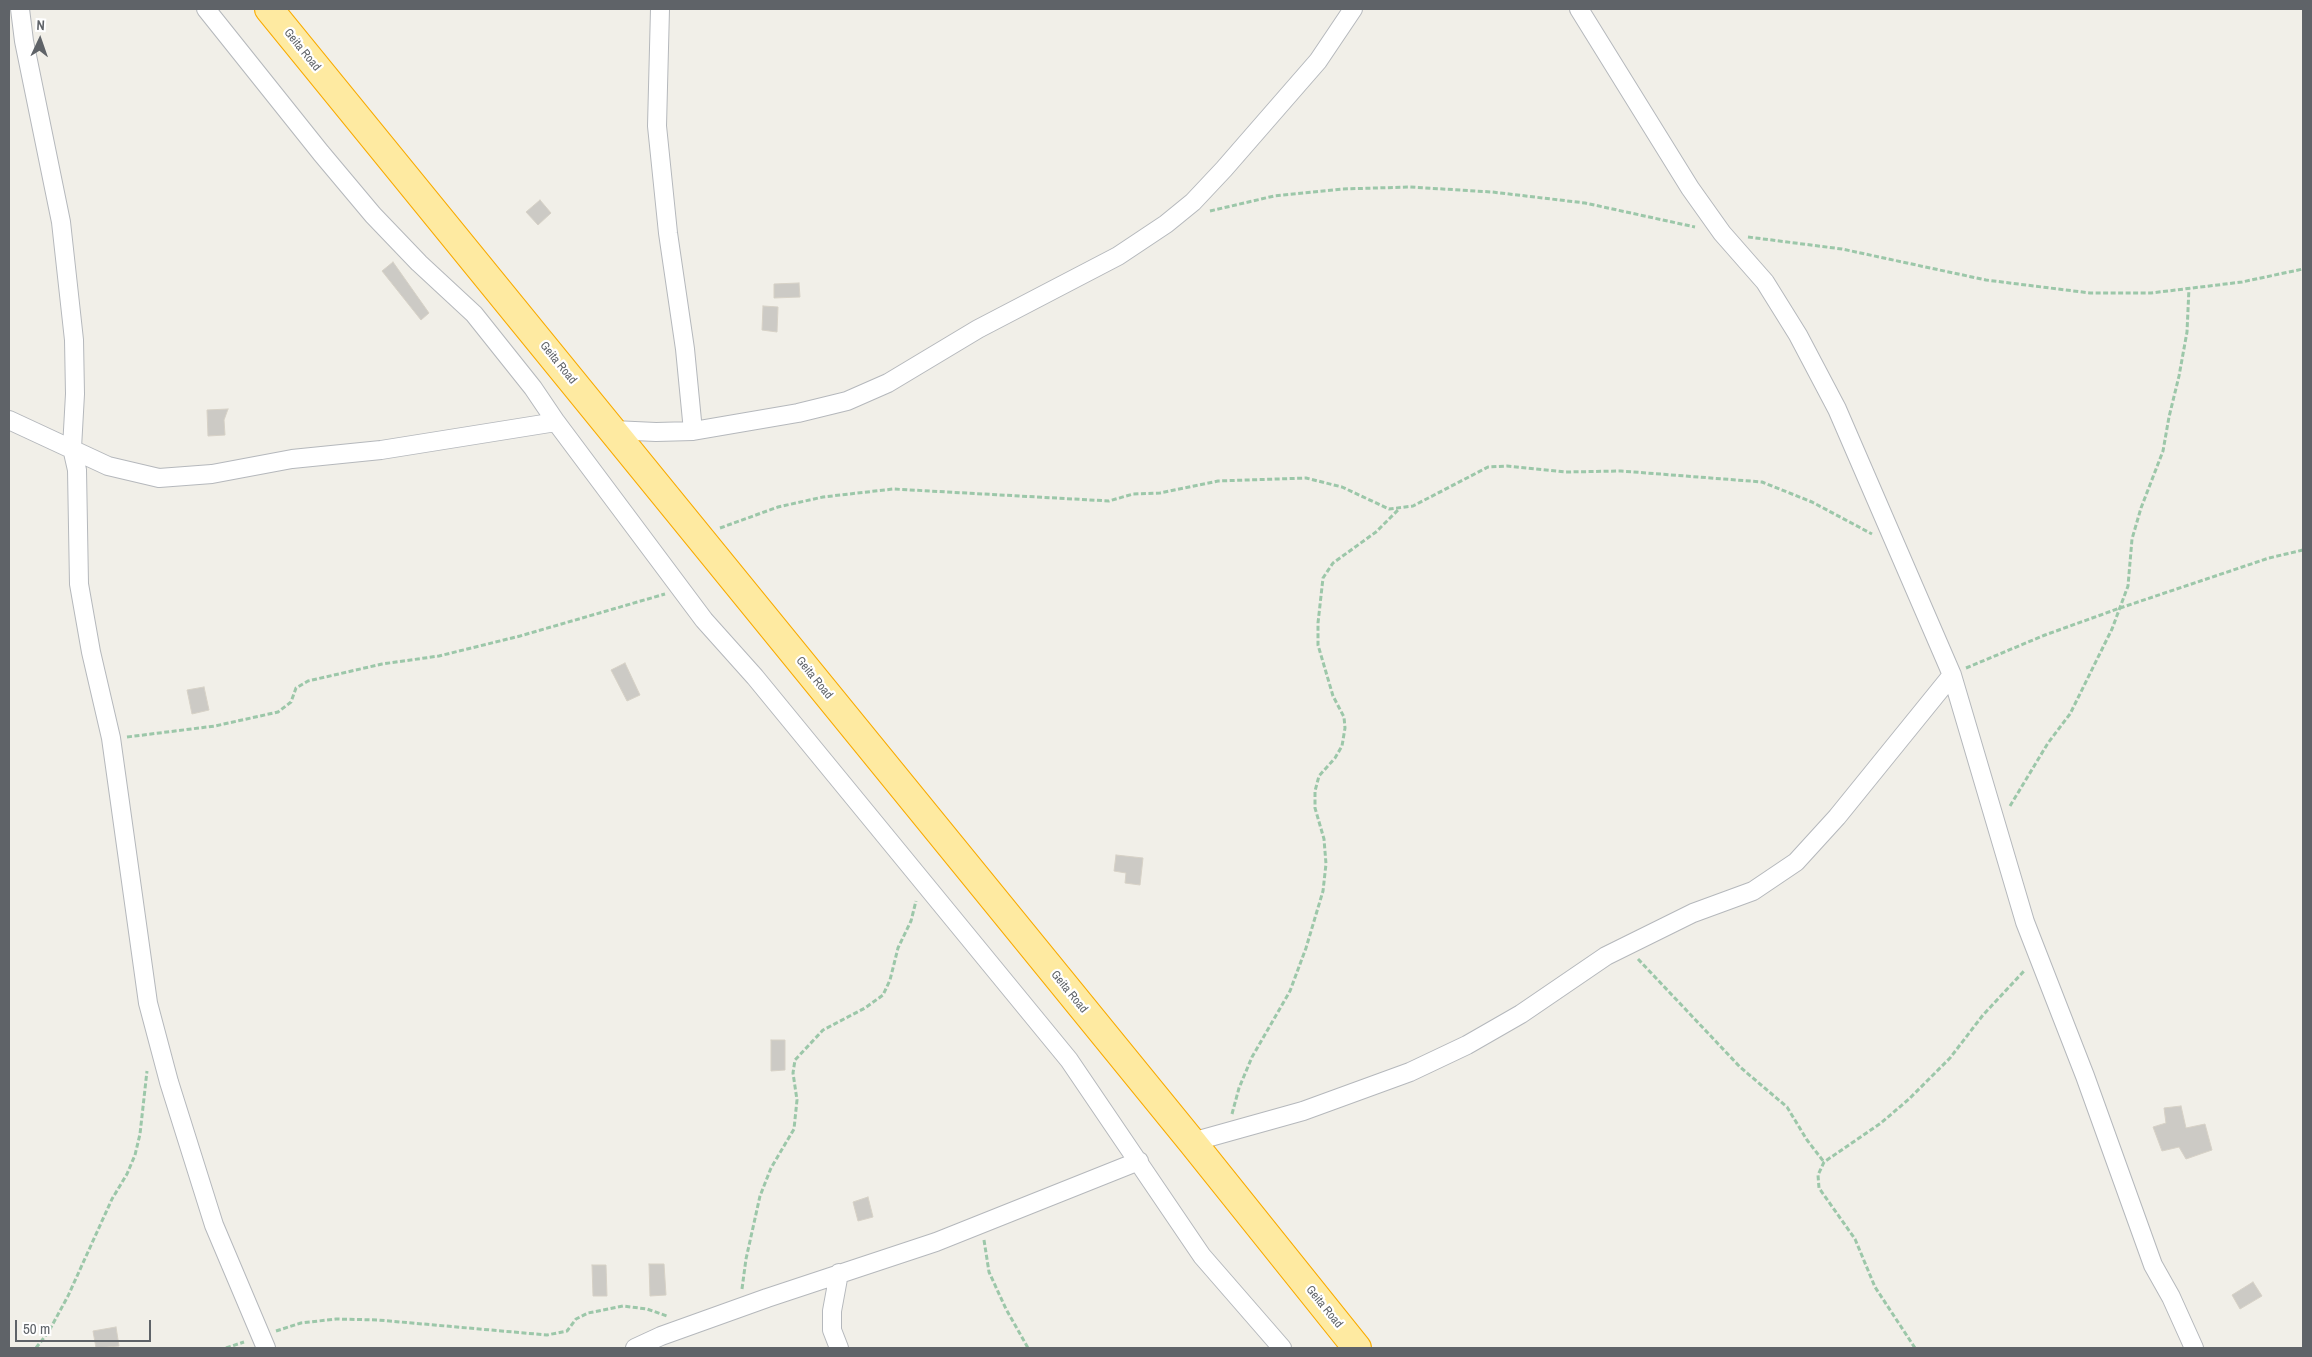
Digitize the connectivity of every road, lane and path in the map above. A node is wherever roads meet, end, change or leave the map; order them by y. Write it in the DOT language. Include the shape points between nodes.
graph roads {
  1 [pos="20,9"];
  2 [pos="206,9"];
  3 [pos="269,9"];
  4 [pos="660,9"];
  5 [pos="1353,9"];
  6 [pos="1579,9"];
  7 [pos="1208,212"];
  8 [pos="1722,233"];
  9 [pos="2303,269"];
  10 [pos="2189,288"];
  11 [pos="9,420"];
  12 [pos="556,422"];
  13 [pos="613,430"];
  14 [pos="693,431"];
  15 [pos="72,448"];
  16 [pos="1400,508"];
  17 [pos="698,536"];
  18 [pos="1897,547"];
  19 [pos="2303,550"];
  20 [pos="682,588"];
  21 [pos="2120,608"];
  22 [pos="1952,674"];
  23 [pos="111,738"];
  24 [pos="1997,830"];
  25 [pos="920,878"];
  26 [pos="1627,946"];
  27 [pos="2038,957"];
  28 [pos="147,1068"];
  29 [pos="1228,1131"];
  30 [pos="1192,1142"];
  31 [pos="1139,1161"];
  32 [pos="1824,1162"];
  33 [pos="982,1224"];
  34 [pos="839,1273"];
  35 [pos="740,1307"];
  36 [pos="686,1327"];
  37 [pos="264,1342"];
  38 [pos="36,1348"];
  39 [pos="635,1348"];
  40 [pos="839,1348"];
  41 [pos="1028,1348"];
  42 [pos="1282,1348"];
  43 [pos="1357,1348"];
  44 [pos="1915,1348"];
  45 [pos="2194,1348"];
  1 -- 15 [label="street" via="61,222 74,340"];
  2 -- 12 [label="street" via="373,215 474,314"];
  3 -- 13 [label="highway, Geita Road"];
  4 -- 14 [label="street" via="657,126"];
  5 -- 14 [label="street" via="1318,61 1224,169 1193,202 1150,235 1082,276 978,329 888,383 847,401 789,415"];
  6 -- 8 [label="street" via="1690,188"];
  7 -- 8 [label="path" via="1274,196 1410,187 1585,203"];
  8 -- 10 [label="path" via="1842,249 1986,280 2090,293 2152,293"];
  8 -- 18 [label="street" via="1765,282 1798,334 1837,409"];
  9 -- 10 [label="path" via="2242,282"];
  10 -- 21 [label="path" via="2188,332 2163,452 2132,539 2128,586"];
  11 -- 15 [label="street"];
  12 -- 15 [label="street" via="212,474 159,478 108,466"];
  12 -- 20 [label="street"];
  13 -- 14 [label="street"];
  13 -- 17 [label="highway, Geita Road"];
  15 -- 23 [label="street" via="77,470 79,584 90,652"];
  16 -- 17 [label="path" via="1389,509 1342,487 1306,478 1218,481 1160,493 1133,494 1109,501 893,488 823,497 778,507"];
  16 -- 18 [label="path" via="1413,506 1488,467 1698,476 1762,482 1812,502"];
  16 -- 29 [label="path" via="1369,537 1333,563 1323,578 1318,645 1345,728 1342,746 1319,776 1315,791 1315,808 1324,839 1326,864 1323,891 1290,991 1252,1057 1239,1088"];
  17 -- 30 [label="highway, Geita Road"];
  18 -- 22 [label="street"];
  19 -- 21 [label="path" via="2269,558"];
  20 -- 23 [label="path" via="602,614 457,652 382,664 308,681 296,688 290,702 278,712 215,726"];
  20 -- 25 [label="street" via="704,620 755,677"];
  21 -- 22 [label="path"];
  21 -- 24 [label="path" via="2070,714 2030,770"];
  22 -- 24 [label="street"];
  22 -- 26 [label="street" via="1872,776 1796,862 1753,891 1693,913"];
  23 -- 37 [label="street" via="155,1031 214,1225"];
  24 -- 27 [label="street"];
  25 -- 31 [label="street" via="1069,1060"];
  25 -- 35 [label="path" via="911,921 898,948 883,995 823,1030 795,1060 793,1073 797,1100 794,1129 771,1168 760,1196 746,1259"];
  26 -- 29 [label="street" via="1606,956 1521,1014 1410,1072 1304,1111"];
  26 -- 32 [label="path" via="1740,1067 1787,1107"];
  27 -- 32 [label="path" via="1983,1014 1950,1058 1909,1098 1881,1123"];
  27 -- 45 [label="street" via="2092,1094 2153,1265"];
  28 -- 38 [label="path" via="135,1155 68,1296 50,1331"];
  29 -- 30 [label="street"];
  30 -- 43 [label="highway, Geita Road"];
  31 -- 33 [label="street"];
  31 -- 42 [label="street" via="1202,1256"];
  32 -- 44 [label="path" via="1818,1175 1819,1188 1854,1239 1875,1287"];
  33 -- 34 [label="street"];
  33 -- 41 [label="path" via="989,1272"];
  34 -- 35 [label="street"];
  34 -- 40 [label="street" via="832,1330"];
  35 -- 36 [label="street"];
  36 -- 37 [label="path" via="669,1316 623,1306 582,1316 567,1331 547,1336 336,1319 301,1323"];
  36 -- 39 [label="street"];
}
